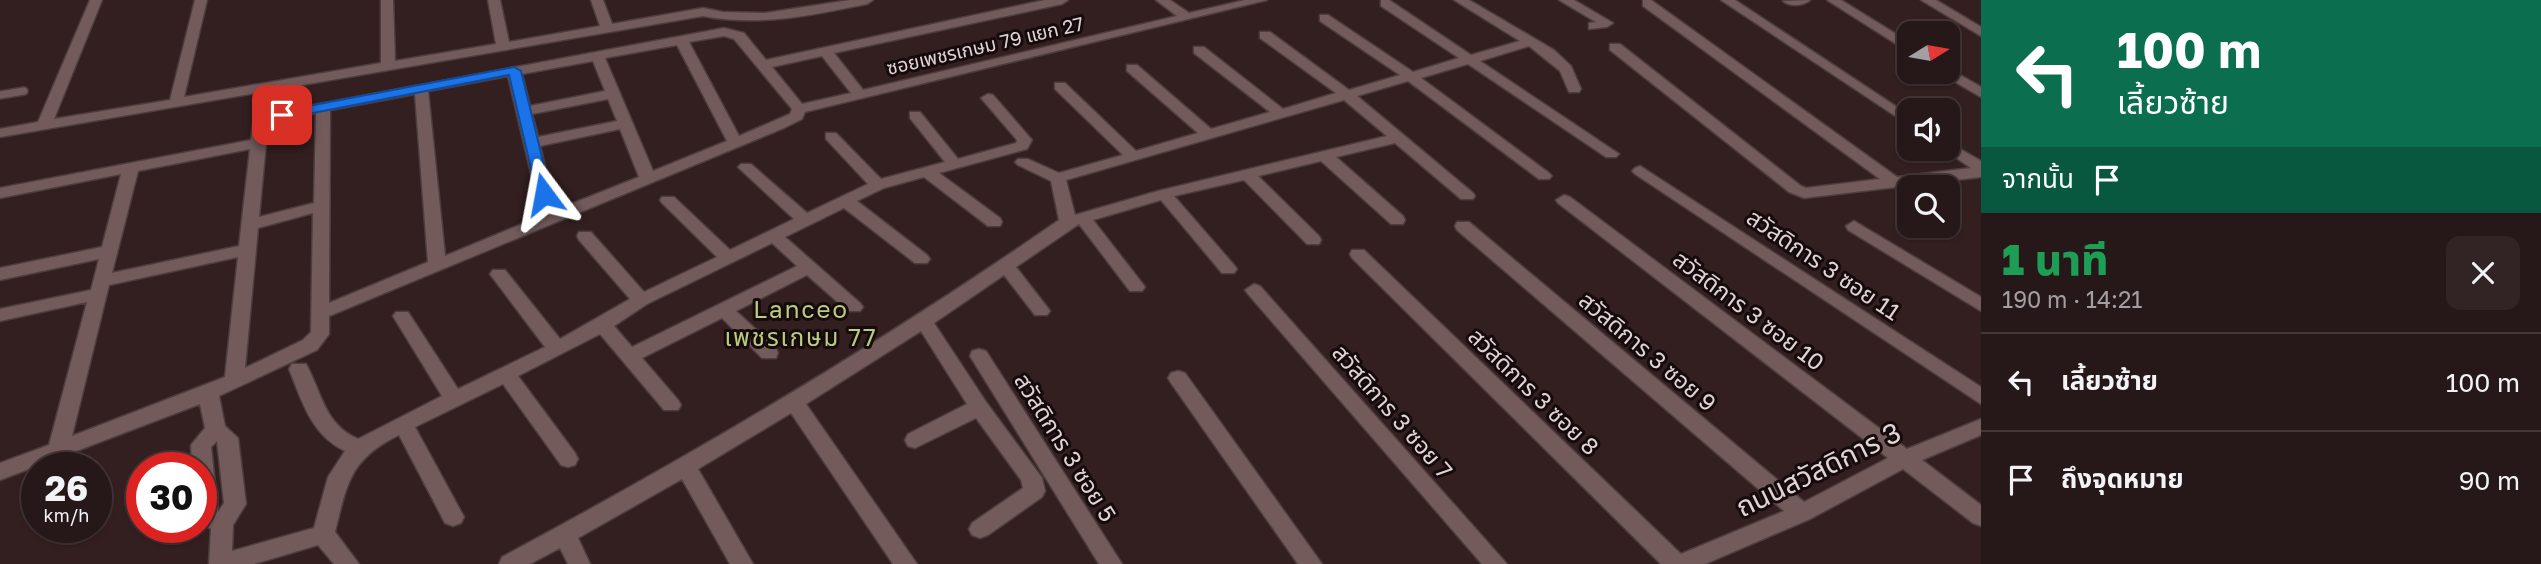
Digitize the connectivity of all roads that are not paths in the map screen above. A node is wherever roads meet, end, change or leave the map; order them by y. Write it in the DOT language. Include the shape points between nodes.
graph roads {
  1 [pos="96,0"];
  2 [pos="201,0"];
  3 [pos="387,0"];
  4 [pos="494,0"];
  5 [pos="597,0"];
  6 [pos="867,0"];
  7 [pos="1062,0"];
  8 [pos="1162,0"];
  9 [pos="1261,0"];
  10 [pos="1460,0"];
  11 [pos="1565,0"];
  12 [pos="1727,0"];
  13 [pos="1804,0"];
  14 [pos="1833,0"];
  15 [pos="1927,0"];
  16 [pos="1789,1"];
  17 [pos="1385,3"];
  18 [pos="1647,3"];
  19 [pos="699,6"];
  20 [pos="1186,17"];
  21 [pos="1324,18"];
  22 [pos="1594,26"];
  23 [pos="607,28"];
  24 [pos="1981,32"];
  25 [pos="1265,34"];
  26 [pos="681,40"];
  27 [pos="1897,40"];
  28 [pos="1530,42"];
  29 [pos="503,46"];
  30 [pos="1615,47"];
  31 [pos="1199,50"];
  32 [pos="826,52"];
  33 [pos="597,55"];
  34 [pos="1471,58"];
  35 [pos="763,65"];
  36 [pos="388,66"];
  37 [pos="1132,68"];
  38 [pos="514,71"];
  39 [pos="1410,76"];
  40 [pos="1960,80"];
  41 [pos="1060,86"];
  42 [pos="421,88"];
  43 [pos="1574,89"];
  44 [pos="24,91"];
  45 [pos="1981,93"];
  46 [pos="613,94"];
  47 [pos="859,94"];
  48 [pos="1346,94"];
  49 [pos="0,95"];
  50 [pos="988,98"];
  51 [pos="176,102"];
  52 [pos="323,107"];
  53 [pos="799,108"];
  54 [pos="524,111"];
  55 [pos="1280,113"];
  56 [pos="1897,113"];
  57 [pos="915,116"];
  58 [pos="625,124"];
  59 [pos="44,125"];
  60 [pos="0,133"];
  61 [pos="1209,134"];
  62 [pos="831,136"];
  63 [pos="1398,138"];
  64 [pos="257,143"];
  65 [pos="532,143"];
  66 [pos="735,143"];
  67 [pos="1611,154"];
  68 [pos="1960,155"];
  69 [pos="1133,156"];
  70 [pos="1325,156"];
  71 [pos="1023,163"];
  72 [pos="955,165"];
  73 [pos="131,167"];
  74 [pos="746,167"];
  75 [pos="1981,170"];
  76 [pos="1640,171"];
  77 [pos="927,172"];
  78 [pos="1247,174"];
  79 [pos="1544,176"];
  80 [pos="1058,178"];
  81 [pos="648,179"];
  82 [pos="1895,183"];
  83 [pos="878,185"];
  84 [pos="0,193"];
  85 [pos="1164,194"];
  86 [pos="1467,196"];
  87 [pos="668,200"];
  88 [pos="1564,200"];
  89 [pos="846,201"];
  90 [pos="323,206"];
  91 [pos="550,219"];
  92 [pos="1075,219"];
  93 [pos="805,220"];
  94 [pos="1397,220"];
  95 [pos="994,222"];
  96 [pos="249,225"];
  97 [pos="1463,226"];
  98 [pos="1854,226"];
  99 [pos="584,236"];
  100 [pos="774,236"];
  101 [pos="1314,240"];
  102 [pos="109,250"];
  103 [pos="246,250"];
  104 [pos="1358,254"];
  105 [pos="728,258"];
  106 [pos="921,258"];
  107 [pos="437,265"];
  108 [pos="809,267"];
  109 [pos="1007,267"];
  110 [pos="1228,269"];
  111 [pos="0,274"];
  112 [pos="499,274"];
  113 [pos="1136,287"];
  114 [pos="100,288"];
  115 [pos="1254,290"];
  116 [pos="641,300"];
  117 [pos="1981,305"];
  118 [pos="855,307"];
  119 [pos="724,309"];
  120 [pos="1041,311"];
  121 [pos="323,312"];
  122 [pos="0,316"];
  123 [pos="402,316"];
  124 [pos="924,323"];
  125 [pos="603,325"];
  126 [pos="557,349"];
  127 [pos="769,353"];
  128 [pos="630,356"];
  129 [pos="979,356"];
  130 [pos="299,369"];
  131 [pos="506,374"];
  132 [pos="1178,379"];
  133 [pos="233,380"];
  134 [pos="208,393"];
  135 [pos="1981,397"];
  136 [pos="454,399"];
  137 [pos="794,402"];
  138 [pos="670,405"];
  139 [pos="979,407"];
  140 [pos="403,424"];
  141 [pos="1981,427"];
  142 [pos="915,440"];
  143 [pos="358,448"];
  144 [pos="58,450"];
  145 [pos="568,459"];
  146 [pos="1904,459"];
  147 [pos="684,464"];
  148 [pos="0,472"];
  149 [pos="1802,513"];
  150 [pos="453,517"];
  151 [pos="1981,517"];
  152 [pos="981,529"];
  153 [pos="323,534"];
  154 [pos="565,534"];
  155 [pos="221,564"];
  156 [pos="348,564"];
  157 [pos="510,564"];
  158 [pos="579,564"];
  159 [pos="743,564"];
  160 [pos="906,564"];
  161 [pos="1111,564"];
  162 [pos="1311,564"];
  163 [pos="1496,564"];
  164 [pos="1678,564"];
  1 -- 59 [label="street"];
  2 -- 51 [label="street"];
  3 -- 36 [label="street"];
  4 -- 29 [label="street"];
  5 -- 23 [label="street"];
  6 -- 19 [label="street" via="789,15 720,17"];
  7 -- 32 [label="street"];
  8 -- 20 [label="street"];
  9 -- 20 [label="street, ซอยเพชรเกษม 79 แยก 27"];
  10 -- 28 [label="street"];
  11 -- 22 [label="street" via="1607,23"];
  12 -- 56 [label="street"];
  13 -- 16 [label="street"];
  14 -- 27 [label="street"];
  15 -- 24 [label="street"];
  17 -- 34 [label="street"];
  18 -- 82 [label="street"];
  19 -- 23 [label="street"];
  20 -- 47 [label="street, ซอยเพชรเกษม 79 แยก 27"];
  21 -- 39 [label="street"];
  23 -- 29 [label="street"];
  25 -- 48 [label="street"];
  26 -- 33 [label="street"];
  26 -- 35 [label="street" via="733,33"];
  26 -- 66 [label="street"];
  28 -- 34 [label="street"];
  28 -- 43 [label="street" via="1559,61"];
  29 -- 36 [label="street"];
  30 -- 82 [label="street" via="1795,189 1818,193"];
  31 -- 55 [label="street"];
  32 -- 35 [label="street"];
  32 -- 47 [label="street"];
  33 -- 38 [label="street"];
  33 -- 46 [label="street"];
  34 -- 39 [label="street"];
  34 -- 67 [label="street"];
  35 -- 53 [label="street"];
  36 -- 51 [label="street"];
  37 -- 61 [label="street"];
  38 -- 42 [label="street"];
  38 -- 54 [label="street"];
  39 -- 48 [label="street"];
  39 -- 79 [label="street"];
  40 -- 45 [label="street"];
  41 -- 69 [label="street"];
  42 -- 52 [label="street"];
  42 -- 107 [label="street"];
  44 -- 49 [label="lane"];
  46 -- 54 [label="street"];
  46 -- 58 [label="street"];
  47 -- 53 [label="street, ซอยเพชรเกษม 79 แยก 27"];
  48 -- 55 [label="street"];
  48 -- 63 [label="street"];
  50 -- 72 [label="street" via="1025,143"];
  51 -- 59 [label="street"];
  52 -- 64 [label="street" via="261,119"];
  52 -- 90 [label="street"];
  53 -- 66 [label="street" via="797,116"];
  54 -- 65 [label="street"];
  55 -- 61 [label="street"];
  57 -- 72 [label="street"];
  58 -- 65 [label="street"];
  58 -- 81 [label="street"];
  59 -- 60 [label="street"];
  61 -- 69 [label="street"];
  62 -- 83 [label="street"];
  63 -- 70 [label="street"];
  63 -- 86 [label="street"];
  64 -- 73 [label="street"];
  64 -- 96 [label="street"];
  65 -- 91 [label="street"];
  66 -- 81 [label="street"];
  68 -- 75 [label="street"];
  69 -- 80 [label="street"];
  70 -- 78 [label="street"];
  70 -- 94 [label="street"];
  71 -- 80 [label="street"];
  72 -- 77 [label="street"];
  73 -- 84 [label="street"];
  73 -- 102 [label="street"];
  74 -- 93 [label="street"];
  75 -- 82 [label="street"];
  76 -- 135 [label="street, สวัสดิการ 3 ซอย 11"];
  77 -- 83 [label="street"];
  77 -- 95 [label="street"];
  78 -- 85 [label="street"];
  78 -- 101 [label="street"];
  80 -- 92 [label="street"];
  81 -- 91 [label="street"];
  83 -- 89 [label="street"];
  85 -- 92 [label="street"];
  85 -- 110 [label="street"];
  87 -- 105 [label="street"];
  88 -- 146 [label="street, สวัสดิการ 3 ซอย 10"];
  89 -- 93 [label="street"];
  89 -- 106 [label="street"];
  90 -- 96 [label="street"];
  90 -- 121 [label="street"];
  91 -- 107 [label="street"];
  92 -- 109 [label="street"];
  92 -- 113 [label="street"];
  93 -- 100 [label="street"];
  96 -- 103 [label="street"];
  97 -- 149 [label="street, สวัสดิการ 3 ซอย 9"];
  98 -- 117 [label="street"];
  99 -- 116 [label="street"];
  100 -- 105 [label="street"];
  100 -- 108 [label="street"];
  102 -- 111 [label="street"];
  102 -- 114 [label="street"];
  103 -- 114 [label="street"];
  103 -- 133 [label="street"];
  104 -- 164 [label="street, สวัสดิการ 3 ซอย 8"];
  105 -- 116 [label="street"];
  107 -- 121 [label="street"];
  108 -- 118 [label="street"];
  108 -- 119 [label="street"];
  109 -- 120 [label="street"];
  109 -- 124 [label="street"];
  112 -- 126 [label="street"];
  114 -- 122 [label="street"];
  114 -- 144 [label="street"];
  115 -- 163 [label="street, สวัสดิการ 3 ซอย 7"];
  116 -- 125 [label="street"];
  119 -- 127 [label="street"];
  119 -- 128 [label="street"];
  121 -- 133 [label="street" via="320,334 310,345"];
  123 -- 136 [label="street"];
  124 -- 137 [label="street"];
  124 -- 139 [label="street"];
  125 -- 126 [label="street"];
  125 -- 128 [label="street"];
  126 -- 131 [label="street"];
  128 -- 138 [label="street"];
  129 -- 161 [label="street, สวัสดิการ 3 ซอย 5"];
  130 -- 143 [label="street" via="320,421 339,441"];
  131 -- 136 [label="street"];
  131 -- 145 [label="street"];
  132 -- 162 [label="street"];
  133 -- 134 [label="street"];
  134 -- 144 [label="street"];
  134 -- 155 [label="street" via="216,430 201,445 207,516 222,524"];
  136 -- 140 [label="street"];
  137 -- 147 [label="street"];
  137 -- 160 [label="street"];
  139 -- 142 [label="street"];
  139 -- 152 [label="street" via="1031,478 1034,491"];
  140 -- 143 [label="street"];
  140 -- 150 [label="street"];
  141 -- 146 [label="street, ถนนสวัสดิการ 3"];
  143 -- 153 [label="street" via="342,465"];
  144 -- 148 [label="street"];
  146 -- 149 [label="street, ถนนสวัสดิการ 3"];
  146 -- 151 [label="street, สวัสดิการ 3 ซอย 10"];
  147 -- 154 [label="street"];
  147 -- 159 [label="street"];
  149 -- 164 [label="street, ถนนสวัสดิการ 3"];
  153 -- 155 [label="street"];
  153 -- 156 [label="street"];
  154 -- 157 [label="street"];
  154 -- 158 [label="street"];
}
